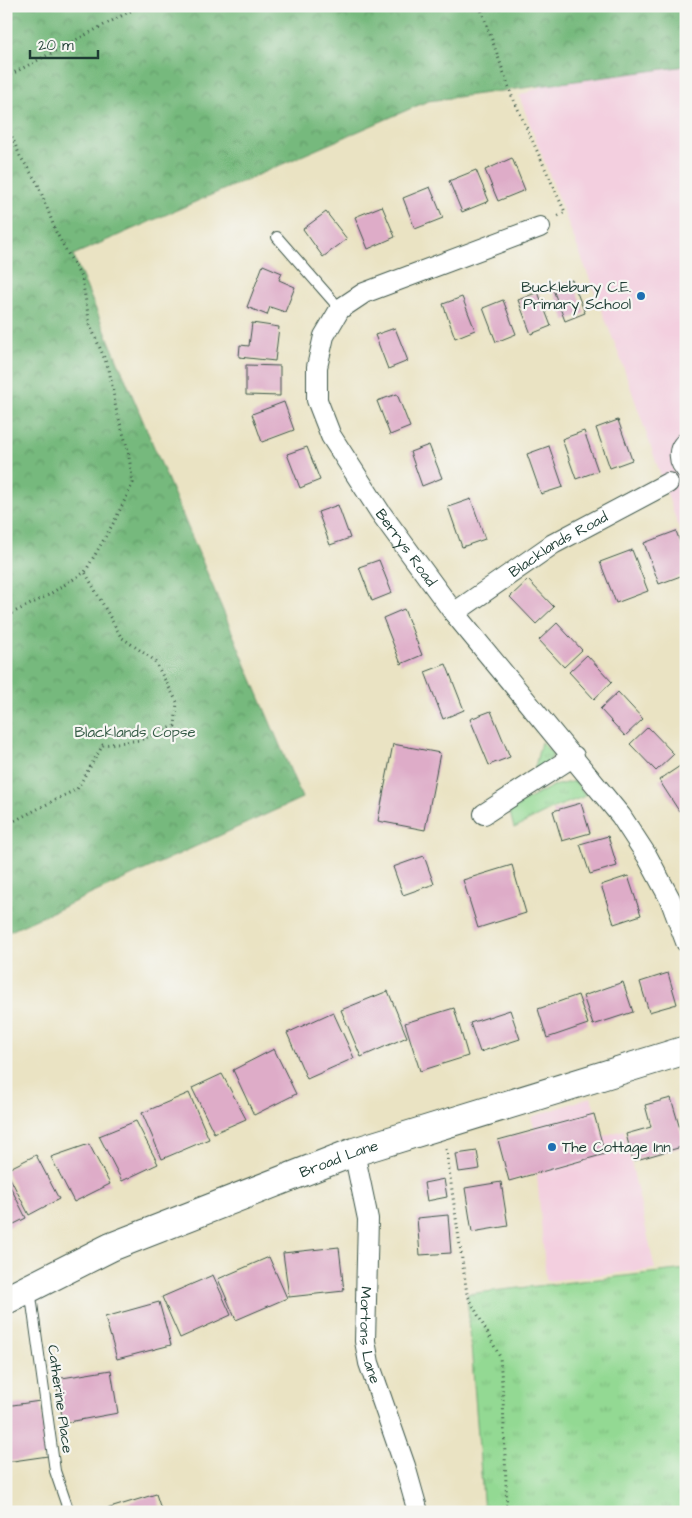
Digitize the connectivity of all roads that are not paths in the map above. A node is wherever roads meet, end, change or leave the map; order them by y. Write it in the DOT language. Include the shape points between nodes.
graph roads {
  1 [pos="540,226"];
  2 [pos="277,237"];
  3 [pos="340,309"];
  4 [pos="686,436"];
  5 [pos="678,476"];
  6 [pos="454,613"];
  7 [pos="574,756"];
  8 [pos="484,814"];
  9 [pos="686,942"];
  10 [pos="686,1050"];
  11 [pos="354,1152"];
  12 [pos="18,1294"];
  13 [pos="69,1512"];
  14 [pos="418,1512"];
  1 -- 3 [label="street, Berrys Road" via="364,293"];
  2 -- 3 [label="lane"];
  3 -- 6 [label="street, Berrys Road" via="324,336 317,367 317,400 330,436 380,512"];
  4 -- 5 [label="lane" via="675,450"];
  5 -- 6 [label="street, Blacklands Road" via="553,544"];
  6 -- 7 [label="street, Berrys Road"];
  7 -- 8 [label="street"];
  7 -- 9 [label="street, Berrys Road" via="621,816 647,856 670,898"];
  10 -- 11 [label="street, Broad Lane"];
  11 -- 12 [label="street, Broad Lane" via="111,1247"];
  11 -- 14 [label="street, Mortons Lane" via="368,1219 365,1341 369,1363"];
  12 -- 13 [label="lane, Catherine Place" via="55,1471"];
}
